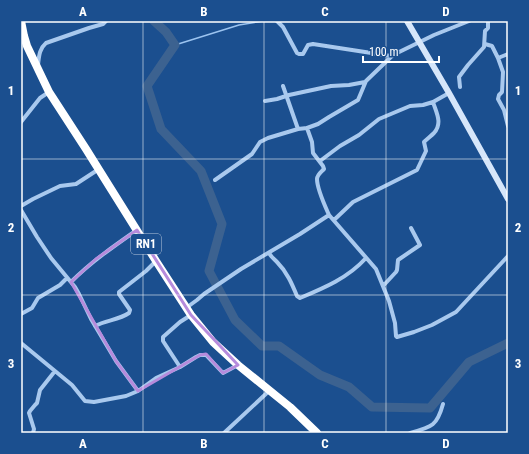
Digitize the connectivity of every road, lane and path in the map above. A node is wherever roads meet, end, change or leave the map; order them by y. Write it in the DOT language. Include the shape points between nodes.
graph roads {
  1 [pos="21,21"];
  2 [pos="106,21"];
  3 [pos="277,21"];
  4 [pos="407,21"];
  5 [pos="469,21"];
  6 [pos="488,21"];
  7 [pos="419,42"];
  8 [pos="485,44"];
  9 [pos="24,47"];
  10 [pos="508,54"];
  11 [pos="391,56"];
  12 [pos="498,58"];
  13 [pos="37,68"];
  14 [pos="365,82"];
  15 [pos="283,86"];
  16 [pos="460,87"];
  17 [pos="49,92"];
  18 [pos="449,93"];
  19 [pos="286,96"];
  20 [pos="265,101"];
  21 [pos="433,102"];
  22 [pos="21,122"];
  23 [pos="508,126"];
  24 [pos="307,128"];
  25 [pos="298,130"];
  26 [pos="320,161"];
  27 [pos="99,169"];
  28 [pos="215,180"];
  29 [pos="508,199"];
  30 [pos="21,206"];
  31 [pos="21,210"];
  32 [pos="329,216"];
  33 [pos="334,220"];
  34 [pos="410,228"];
  35 [pos="137,230"];
  36 [pos="268,252"];
  37 [pos="508,256"];
  38 [pos="366,258"];
  39 [pos="156,261"];
  40 [pos="67,278"];
  41 [pos="71,282"];
  42 [pos="383,286"];
  43 [pos="186,308"];
  44 [pos="21,314"];
  45 [pos="192,315"];
  46 [pos="95,326"];
  47 [pos="21,343"];
  48 [pos="238,365"];
  49 [pos="180,367"];
  50 [pos="55,371"];
  51 [pos="138,391"];
  52 [pos="269,391"];
  53 [pos="443,404"];
  54 [pos="33,433"];
  55 [pos="224,433"];
  56 [pos="317,433"];
  57 [pos="410,433"];
  1 -- 9 [label="highway, RN1"];
  2 -- 13 [label="street" via="46,42 42,46"];
  3 -- 11 [label="street" via="283,26 299,54 303,54 308,45 313,44"];
  4 -- 7 [label="main road"];
  5 -- 7 [label="street"];
  6 -- 8 [label="street"];
  7 -- 11 [label="street"];
  7 -- 18 [label="main road"];
  8 -- 12 [label="street" via="492,46"];
  8 -- 16 [label="street" via="458,77"];
  9 -- 13 [label="highway, RN1"];
  10 -- 12 [label="street"];
  11 -- 14 [label="street"];
  12 -- 23 [label="street" via="503,72 502,92 498,99"];
  13 -- 17 [label="highway, RN1"];
  14 -- 19 [label="street" via="329,86"];
  14 -- 24 [label="street" via="358,100"];
  15 -- 19 [label="street"];
  17 -- 22 [label="street" via="40,98"];
  17 -- 27 [label="highway, RN1"];
  18 -- 21 [label="street"];
  18 -- 29 [label="main road"];
  19 -- 20 [label="street"];
  19 -- 25 [label="street"];
  21 -- 26 [label="street" via="410,106 379,119"];
  21 -- 33 [label="street" via="439,125 424,142 426,151 417,170 353,202"];
  24 -- 25 [label="street"];
  24 -- 26 [label="street" via="313,153"];
  25 -- 28 [label="street" via="260,142 252,154"];
  26 -- 32 [label="street" via="324,167 317,180"];
  27 -- 30 [label="street" via="76,184 60,186"];
  27 -- 35 [label="highway, RN1"];
  31 -- 40 [label="street" via="37,238"];
  32 -- 33 [label="street"];
  32 -- 36 [label="street"];
  33 -- 38 [label="street"];
  34 -- 42 [label="street" via="420,245 398,260 396,272"];
  35 -- 39 [label="highway, RN1"];
  35 -- 41 [label="street" via="96,259"];
  36 -- 38 [label="street" via="290,280 300,298 331,285"];
  36 -- 43 [label="street" via="211,288"];
  37 -- 42 [label="street" via="456,312 432,325 398,337"];
  38 -- 42 [label="street" via="374,265"];
  39 -- 43 [label="highway, RN1"];
  39 -- 46 [label="street" via="119,292 130,310 129,313"];
  40 -- 41 [label="street"];
  40 -- 44 [label="street" via="38,298 32,308"];
  41 -- 46 [label="street"];
  43 -- 45 [label="highway, RN1"];
  45 -- 48 [label="highway, RN1" via="213,342"];
  45 -- 49 [label="street" via="163,337"];
  46 -- 51 [label="street"];
  47 -- 50 [label="street"];
  48 -- 49 [label="street" via="223,373 205,354"];
  48 -- 52 [label="highway, RN1"];
  49 -- 51 [label="street" via="156,378"];
  50 -- 51 [label="street" via="87,401 102,402"];
  50 -- 54 [label="street" via="40,390 36,405 30,410"];
  52 -- 55 [label="street"];
  52 -- 56 [label="highway, RN1"];
  53 -- 57 [label="street" via="437,421"];
}
